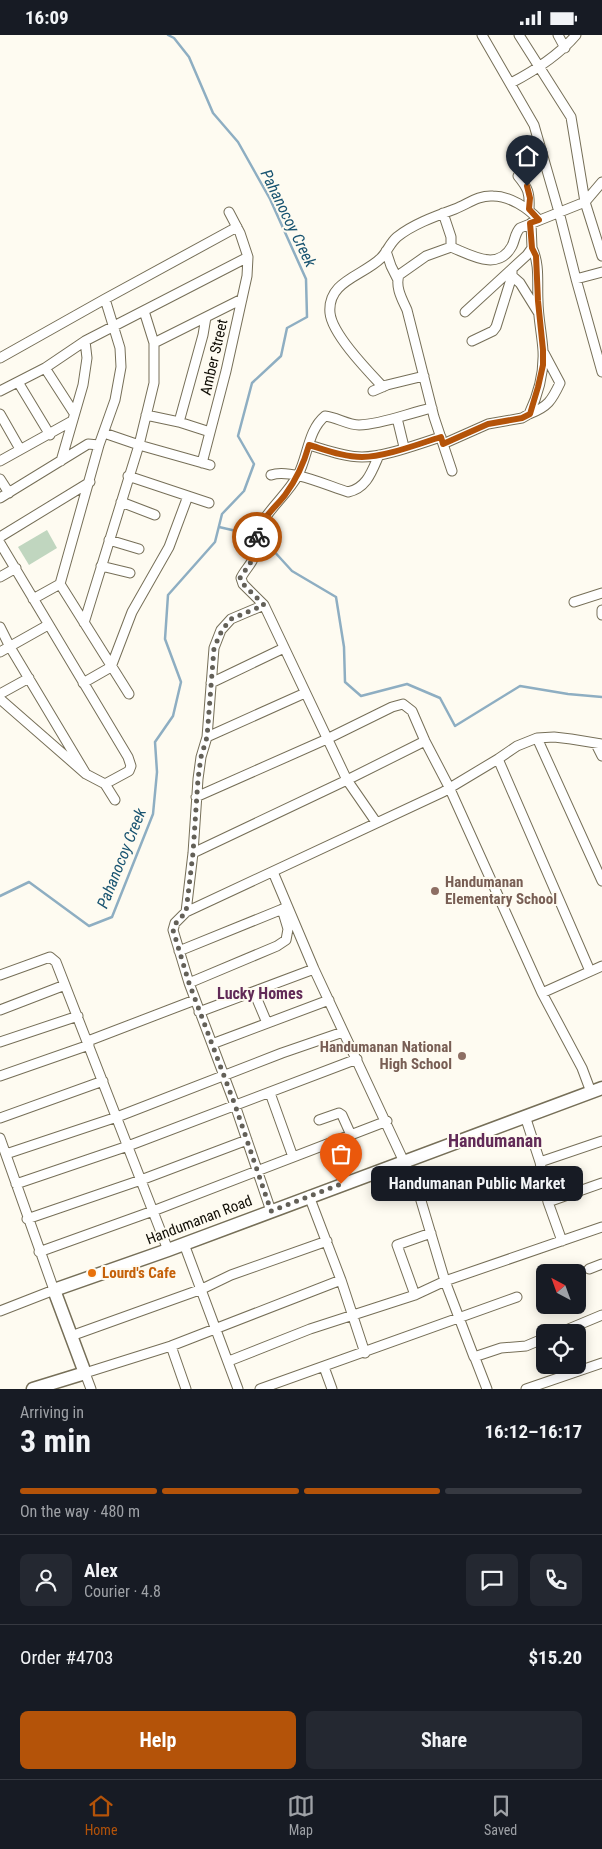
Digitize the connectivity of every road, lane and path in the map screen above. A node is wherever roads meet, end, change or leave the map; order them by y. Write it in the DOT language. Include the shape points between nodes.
graph roads {
  1 [pos="482,35"];
  2 [pos="520,35"];
  3 [pos="558,35"];
  4 [pos="576,35"];
  5 [pos="565,48"];
  6 [pos="540,68"];
  7 [pos="511,83"];
  8 [pos="518,176"];
  9 [pos="602,182"];
  10 [pos="586,202"];
  11 [pos="529,209"];
  12 [pos="229,212"];
  13 [pos="560,212"];
  14 [pos="443,213"];
  15 [pos="535,221"];
  16 [pos="237,227"];
  17 [pos="451,247"];
  18 [pos="532,248"];
  19 [pos="386,251"];
  20 [pos="248,257"];
  21 [pos="602,257"];
  22 [pos="602,272"];
  23 [pos="512,273"];
  24 [pos="576,279"];
  25 [pos="398,280"];
  26 [pos="104,299"];
  27 [pos="242,299"];
  28 [pos="144,311"];
  29 [pos="465,312"];
  30 [pos="539,314"];
  31 [pos="206,317"];
  32 [pos="113,327"];
  33 [pos="85,341"];
  34 [pos="472,341"];
  35 [pos="154,343"];
  36 [pos="543,350"];
  37 [pos="0,358"];
  38 [pos="45,368"];
  39 [pos="602,372"];
  40 [pos="424,376"];
  41 [pos="18,382"];
  42 [pos="383,387"];
  43 [pos="0,391"];
  44 [pos="373,391"];
  45 [pos="432,409"];
  46 [pos="0,414"];
  47 [pos="530,414"];
  48 [pos="146,415"];
  49 [pos="73,417"];
  50 [pos="397,418"];
  51 [pos="179,422"];
  52 [pos="210,432"];
  53 [pos="104,433"];
  54 [pos="50,435"];
  55 [pos="442,441"];
  56 [pos="99,445"];
  57 [pos="139,445"];
  58 [pos="309,445"];
  59 [pos="404,447"];
  60 [pos="20,449"];
  61 [pos="379,455"];
  62 [pos="0,461"];
  63 [pos="61,461"];
  64 [pos="452,471"];
  65 [pos="271,475"];
  66 [pos="128,476"];
  67 [pos="297,476"];
  68 [pos="0,479"];
  69 [pos="90,482"];
  70 [pos="9,493"];
  71 [pos="188,495"];
  72 [pos="0,498"];
  73 [pos="121,502"];
  74 [pos="209,503"];
  75 [pos="154,515"];
  76 [pos="0,537"];
  77 [pos="109,541"];
  78 [pos="0,543"];
  79 [pos="140,549"];
  80 [pos="101,566"];
  81 [pos="16,568"];
  82 [pos="130,573"];
  83 [pos="0,577"];
  84 [pos="60,584"];
  85 [pos="602,593"];
  86 [pos="34,599"];
  87 [pos="574,602"];
  88 [pos="264,605"];
  89 [pos="602,610"];
  90 [pos="602,615"];
  91 [pos="84,623"];
  92 [pos="48,625"];
  93 [pos="0,627"];
  94 [pos="10,647"];
  95 [pos="284,648"];
  96 [pos="0,652"];
  97 [pos="111,667"];
  98 [pos="28,678"];
  99 [pos="83,683"];
  100 [pos="211,683"];
  101 [pos="305,693"];
  102 [pos="0,694"];
  103 [pos="129,694"];
  104 [pos="0,699"];
  105 [pos="207,737"];
  106 [pos="537,738"];
  107 [pos="327,739"];
  108 [pos="425,741"];
  109 [pos="599,744"];
  110 [pos="602,756"];
  111 [pos="498,759"];
  112 [pos="86,774"];
  113 [pos="347,780"];
  114 [pos="105,784"];
  115 [pos="449,787"];
  116 [pos="196,797"];
  117 [pos="115,800"];
  118 [pos="376,822"];
  119 [pos="193,853"];
  120 [pos="273,871"];
  121 [pos="602,881"];
  122 [pos="285,908"];
  123 [pos="186,912"];
  124 [pos="179,951"];
  125 [pos="602,966"];
  126 [pos="314,969"];
  127 [pos="590,971"];
  128 [pos="0,975"];
  129 [pos="189,983"];
  130 [pos="65,985"];
  131 [pos="254,992"];
  132 [pos="542,993"];
  133 [pos="195,1000"];
  134 [pos="329,1000"];
  135 [pos="0,1009"];
  136 [pos="199,1011"];
  137 [pos="78,1016"];
  138 [pos="267,1023"];
  139 [pos="343,1032"];
  140 [pos="0,1042"];
  141 [pos="88,1043"];
  142 [pos="212,1044"];
  143 [pos="357,1059"];
  144 [pos="223,1075"];
  145 [pos="0,1076"];
  146 [pos="103,1081"];
  147 [pos="597,1090"];
  148 [pos="270,1093"];
  149 [pos="235,1105"];
  150 [pos="526,1116"];
  151 [pos="117,1117"];
  152 [pos="0,1118"];
  153 [pos="319,1120"];
  154 [pos="387,1121"];
  155 [pos="351,1135"];
  156 [pos="0,1138"];
  157 [pos="247,1140"];
  158 [pos="602,1141"];
  159 [pos="128,1146"];
  160 [pos="6,1155"];
  161 [pos="293,1157"];
  162 [pos="405,1161"];
  163 [pos="540,1162"];
  164 [pos="257,1170"];
  165 [pos="141,1180"];
  166 [pos="602,1183"];
  167 [pos="16,1184"];
  168 [pos="309,1196"];
  169 [pos="548,1201"];
  170 [pos="153,1211"];
  171 [pos="271,1211"];
  172 [pos="27,1219"];
  173 [pos="602,1227"];
  174 [pos="431,1233"];
  175 [pos="327,1241"];
  176 [pos="562,1241"];
  177 [pos="184,1244"];
  178 [pos="168,1250"];
  179 [pos="39,1252"];
  180 [pos="602,1264"];
  181 [pos="589,1269"];
  182 [pos="341,1280"];
  183 [pos="445,1281"];
  184 [pos="202,1289"];
  185 [pos="54,1291"];
  186 [pos="415,1295"];
  187 [pos="518,1297"];
  188 [pos="0,1311"];
  189 [pos="353,1315"];
  190 [pos="602,1315"];
  191 [pos="459,1317"];
  192 [pos="580,1324"];
  193 [pos="216,1327"];
  194 [pos="71,1336"];
  195 [pos="536,1342"];
  196 [pos="171,1346"];
  197 [pos="365,1353"];
  198 [pos="475,1358"];
  199 [pos="229,1361"];
  200 [pos="602,1363"];
  201 [pos="324,1367"];
  202 [pos="85,1373"];
  203 [pos="33,1389"];
  204 [pos="91,1389"];
  205 [pos="186,1389"];
  206 [pos="238,1389"];
  207 [pos="260,1389"];
  208 [pos="332,1389"];
  209 [pos="487,1389"];
  210 [pos="526,1389"];
  1 -- 7 [label="street"];
  2 -- 6 [label="street"];
  3 -- 5 [label="street"];
  4 -- 5 [label="street"];
  5 -- 6 [label="street"];
  6 -- 7 [label="street"];
  6 -- 10 [label="street" via="572,117"];
  7 -- 13 [label="street" via="534,125"];
  8 -- 11 [label="street" via="527,186"];
  9 -- 10 [label="street"];
  10 -- 13 [label="street"];
  10 -- 21 [label="street"];
  11 -- 14 [label="street" via="495,195 480,197"];
  11 -- 15 [label="street"];
  12 -- 16 [label="street"];
  13 -- 15 [label="street"];
  13 -- 24 [label="street"];
  14 -- 17 [label="street"];
  14 -- 19 [label="street" via="398,236"];
  15 -- 17 [label="street" via="520,228 511,247 496,260 488,261"];
  15 -- 18 [label="street"];
  16 -- 20 [label="street"];
  16 -- 26 [label="street"];
  17 -- 25 [label="street" via="407,268"];
  18 -- 23 [label="street"];
  18 -- 30 [label="street" via="536,256"];
  19 -- 25 [label="street"];
  19 -- 42 [label="street" via="337,289 330,311 343,340"];
  20 -- 27 [label="street, Amber Street"];
  20 -- 28 [label="street"];
  22 -- 24 [label="street"];
  23 -- 29 [label="street"];
  23 -- 30 [label="street"];
  23 -- 34 [label="street" via="496,327"];
  24 -- 39 [label="street"];
  25 -- 40 [label="street"];
  26 -- 32 [label="street"];
  26 -- 37 [label="street"];
  27 -- 31 [label="street"];
  27 -- 52 [label="street, Amber Street"];
  28 -- 32 [label="street"];
  28 -- 35 [label="street"];
  30 -- 36 [label="street"];
  31 -- 35 [label="street"];
  31 -- 51 [label="street"];
  32 -- 33 [label="street"];
  32 -- 53 [label="street" via="120,348 121,367"];
  33 -- 38 [label="street"];
  33 -- 49 [label="street" via="86,368"];
  35 -- 48 [label="street" via="154,383"];
  36 -- 47 [label="street" via="543,365"];
  36 -- 47 [label="street" via="560,383 552,401"];
  38 -- 41 [label="street"];
  38 -- 49 [label="street"];
  40 -- 42 [label="street"];
  40 -- 45 [label="street"];
  41 -- 43 [label="street"];
  41 -- 54 [label="street"];
  42 -- 44 [label="street"];
  45 -- 50 [label="street" via="406,413"];
  45 -- 55 [label="street"];
  46 -- 60 [label="street"];
  47 -- 55 [label="street" via="488,424"];
  48 -- 51 [label="street"];
  48 -- 57 [label="street"];
  49 -- 54 [label="street"];
  49 -- 63 [label="street"];
  50 -- 58 [label="street" via="358,425 325,416 318,422"];
  50 -- 59 [label="street"];
  51 -- 52 [label="street"];
  52 -- 57 [label="street, Amber Street" via="206,464"];
  53 -- 56 [label="street"];
  53 -- 57 [label="street"];
  54 -- 60 [label="street"];
  55 -- 59 [label="street"];
  55 -- 64 [label="street"];
  56 -- 63 [label="street" via="88,444"];
  56 -- 69 [label="street"];
  57 -- 66 [label="street"];
  58 -- 61 [label="street" via="350,456"];
  58 -- 67 [label="street"];
  59 -- 61 [label="street"];
  60 -- 62 [label="street"];
  61 -- 67 [label="street" via="371,473 356,491 348,493"];
  63 -- 70 [label="street"];
  65 -- 67 [label="street" via="278,472"];
  66 -- 71 [label="street"];
  66 -- 73 [label="street"];
  67 -- 88 [label="street" via="257,531 253,559 240,578"];
  68 -- 70 [label="street"];
  69 -- 76 [label="street"];
  69 -- 84 [label="street"];
  70 -- 72 [label="street"];
  71 -- 74 [label="street"];
  71 -- 97 [label="street" via="169,547 132,613"];
  73 -- 75 [label="street"];
  73 -- 77 [label="street"];
  77 -- 79 [label="street"];
  77 -- 80 [label="street"];
  78 -- 81 [label="street"];
  80 -- 82 [label="street"];
  80 -- 91 [label="street"];
  81 -- 83 [label="street"];
  81 -- 86 [label="street"];
  84 -- 86 [label="street"];
  84 -- 91 [label="street"];
  85 -- 87 [label="street"];
  86 -- 92 [label="street"];
  88 -- 95 [label="street"];
  88 -- 100 [label="street" via="231,619 222,630 214,648"];
  89 -- 90 [label="street"];
  91 -- 97 [label="street"];
  92 -- 94 [label="street"];
  92 -- 99 [label="street"];
  93 -- 94 [label="street"];
  94 -- 96 [label="street"];
  94 -- 98 [label="street"];
  95 -- 100 [label="street"];
  95 -- 101 [label="street"];
  97 -- 99 [label="street"];
  97 -- 103 [label="street"];
  98 -- 102 [label="street"];
  98 -- 112 [label="street"];
  99 -- 114 [label="street" via="131,766 129,771"];
  100 -- 105 [label="street"];
  101 -- 105 [label="street"];
  101 -- 107 [label="street"];
  104 -- 112 [label="street"];
  105 -- 116 [label="street"];
  106 -- 109 [label="street"];
  106 -- 111 [label="street"];
  106 -- 121 [label="street"];
  107 -- 108 [label="street" via="404,704 412,711"];
  107 -- 113 [label="street"];
  107 -- 116 [label="street"];
  108 -- 113 [label="street"];
  108 -- 115 [label="street"];
  109 -- 110 [label="street"];
  111 -- 115 [label="street"];
  111 -- 127 [label="street"];
  112 -- 114 [label="street"];
  113 -- 118 [label="street"];
  113 -- 119 [label="street"];
  114 -- 117 [label="street"];
  115 -- 118 [label="street"];
  115 -- 132 [label="street"];
  116 -- 119 [label="street"];
  118 -- 120 [label="street"];
  119 -- 123 [label="street"];
  120 -- 122 [label="street"];
  120 -- 123 [label="street"];
  122 -- 124 [label="street"];
  122 -- 126 [label="street"];
  122 -- 129 [label="street" via="286,940"];
  123 -- 124 [label="street" via="173,930"];
  124 -- 129 [label="street"];
  125 -- 127 [label="street"];
  126 -- 131 [label="street"];
  126 -- 134 [label="street"];
  127 -- 132 [label="street"];
  128 -- 130 [label="street" via="50,957 56,962"];
  129 -- 133 [label="street"];
  130 -- 135 [label="street"];
  130 -- 137 [label="street"];
  131 -- 136 [label="street"];
  131 -- 138 [label="street"];
  132 -- 147 [label="street"];
  133 -- 136 [label="street"];
  133 -- 141 [label="street"];
  134 -- 138 [label="street"];
  134 -- 139 [label="street"];
  136 -- 142 [label="street"];
  137 -- 140 [label="street"];
  137 -- 141 [label="street"];
  138 -- 142 [label="street"];
  139 -- 143 [label="street"];
  139 -- 144 [label="street"];
  141 -- 145 [label="street"];
  141 -- 146 [label="street"];
  142 -- 144 [label="street"];
  143 -- 148 [label="street"];
  143 -- 154 [label="street"];
  144 -- 149 [label="street"];
  144 -- 151 [label="street"];
  146 -- 151 [label="street"];
  146 -- 152 [label="street"];
  147 -- 150 [label="street, Handumanan Road"];
  148 -- 149 [label="street"];
  148 -- 161 [label="street"];
  149 -- 157 [label="street"];
  149 -- 159 [label="street"];
  150 -- 162 [label="street, Handumanan Road"];
  150 -- 163 [label="street"];
  151 -- 159 [label="street"];
  151 -- 160 [label="street"];
  153 -- 155 [label="street" via="339,1113"];
  154 -- 155 [label="street"];
  154 -- 162 [label="street"];
  155 -- 161 [label="street"];
  156 -- 160 [label="street"];
  157 -- 164 [label="street"];
  157 -- 165 [label="street"];
  158 -- 163 [label="street"];
  159 -- 165 [label="street"];
  159 -- 167 [label="street"];
  160 -- 167 [label="street"];
  161 -- 164 [label="street"];
  162 -- 168 [label="street, Handumanan Road"];
  162 -- 174 [label="street"];
  163 -- 169 [label="street"];
  164 -- 170 [label="street"];
  164 -- 171 [label="street"];
  165 -- 170 [label="street"];
  165 -- 172 [label="street"];
  166 -- 169 [label="street"];
  167 -- 172 [label="street"];
  168 -- 171 [label="street, Handumanan Road"];
  168 -- 175 [label="street"];
  169 -- 176 [label="street"];
  170 -- 178 [label="street"];
  170 -- 179 [label="street"];
  171 -- 177 [label="street, Handumanan Road"];
  172 -- 179 [label="street"];
  173 -- 176 [label="street"];
  174 -- 183 [label="street"];
  174 -- 186 [label="street" via="397,1245"];
  175 -- 182 [label="street"];
  175 -- 184 [label="street" via="231,1275"];
  176 -- 183 [label="street"];
  177 -- 178 [label="street, Handumanan Road"];
  177 -- 184 [label="street"];
  178 -- 185 [label="street, Handumanan Road"];
  179 -- 185 [label="street"];
  180 -- 181 [label="street"];
  182 -- 189 [label="street"];
  182 -- 193 [label="street"];
  183 -- 186 [label="street"];
  183 -- 191 [label="street"];
  184 -- 193 [label="street"];
  184 -- 194 [label="street"];
  185 -- 188 [label="street"];
  185 -- 194 [label="street"];
  186 -- 189 [label="street"];
  187 -- 191 [label="street"];
  189 -- 197 [label="street"];
  189 -- 199 [label="street"];
  190 -- 192 [label="street"];
  191 -- 197 [label="street"];
  191 -- 198 [label="street"];
  193 -- 196 [label="street"];
  193 -- 199 [label="street"];
  194 -- 202 [label="street"];
  195 -- 198 [label="street" via="501,1348"];
  196 -- 202 [label="street"];
  196 -- 205 [label="street"];
  197 -- 201 [label="street"];
  198 -- 209 [label="street"];
  199 -- 206 [label="street"];
  200 -- 210 [label="street"];
  201 -- 207 [label="street"];
  201 -- 208 [label="street"];
  202 -- 203 [label="street"];
  202 -- 204 [label="street"];
}
